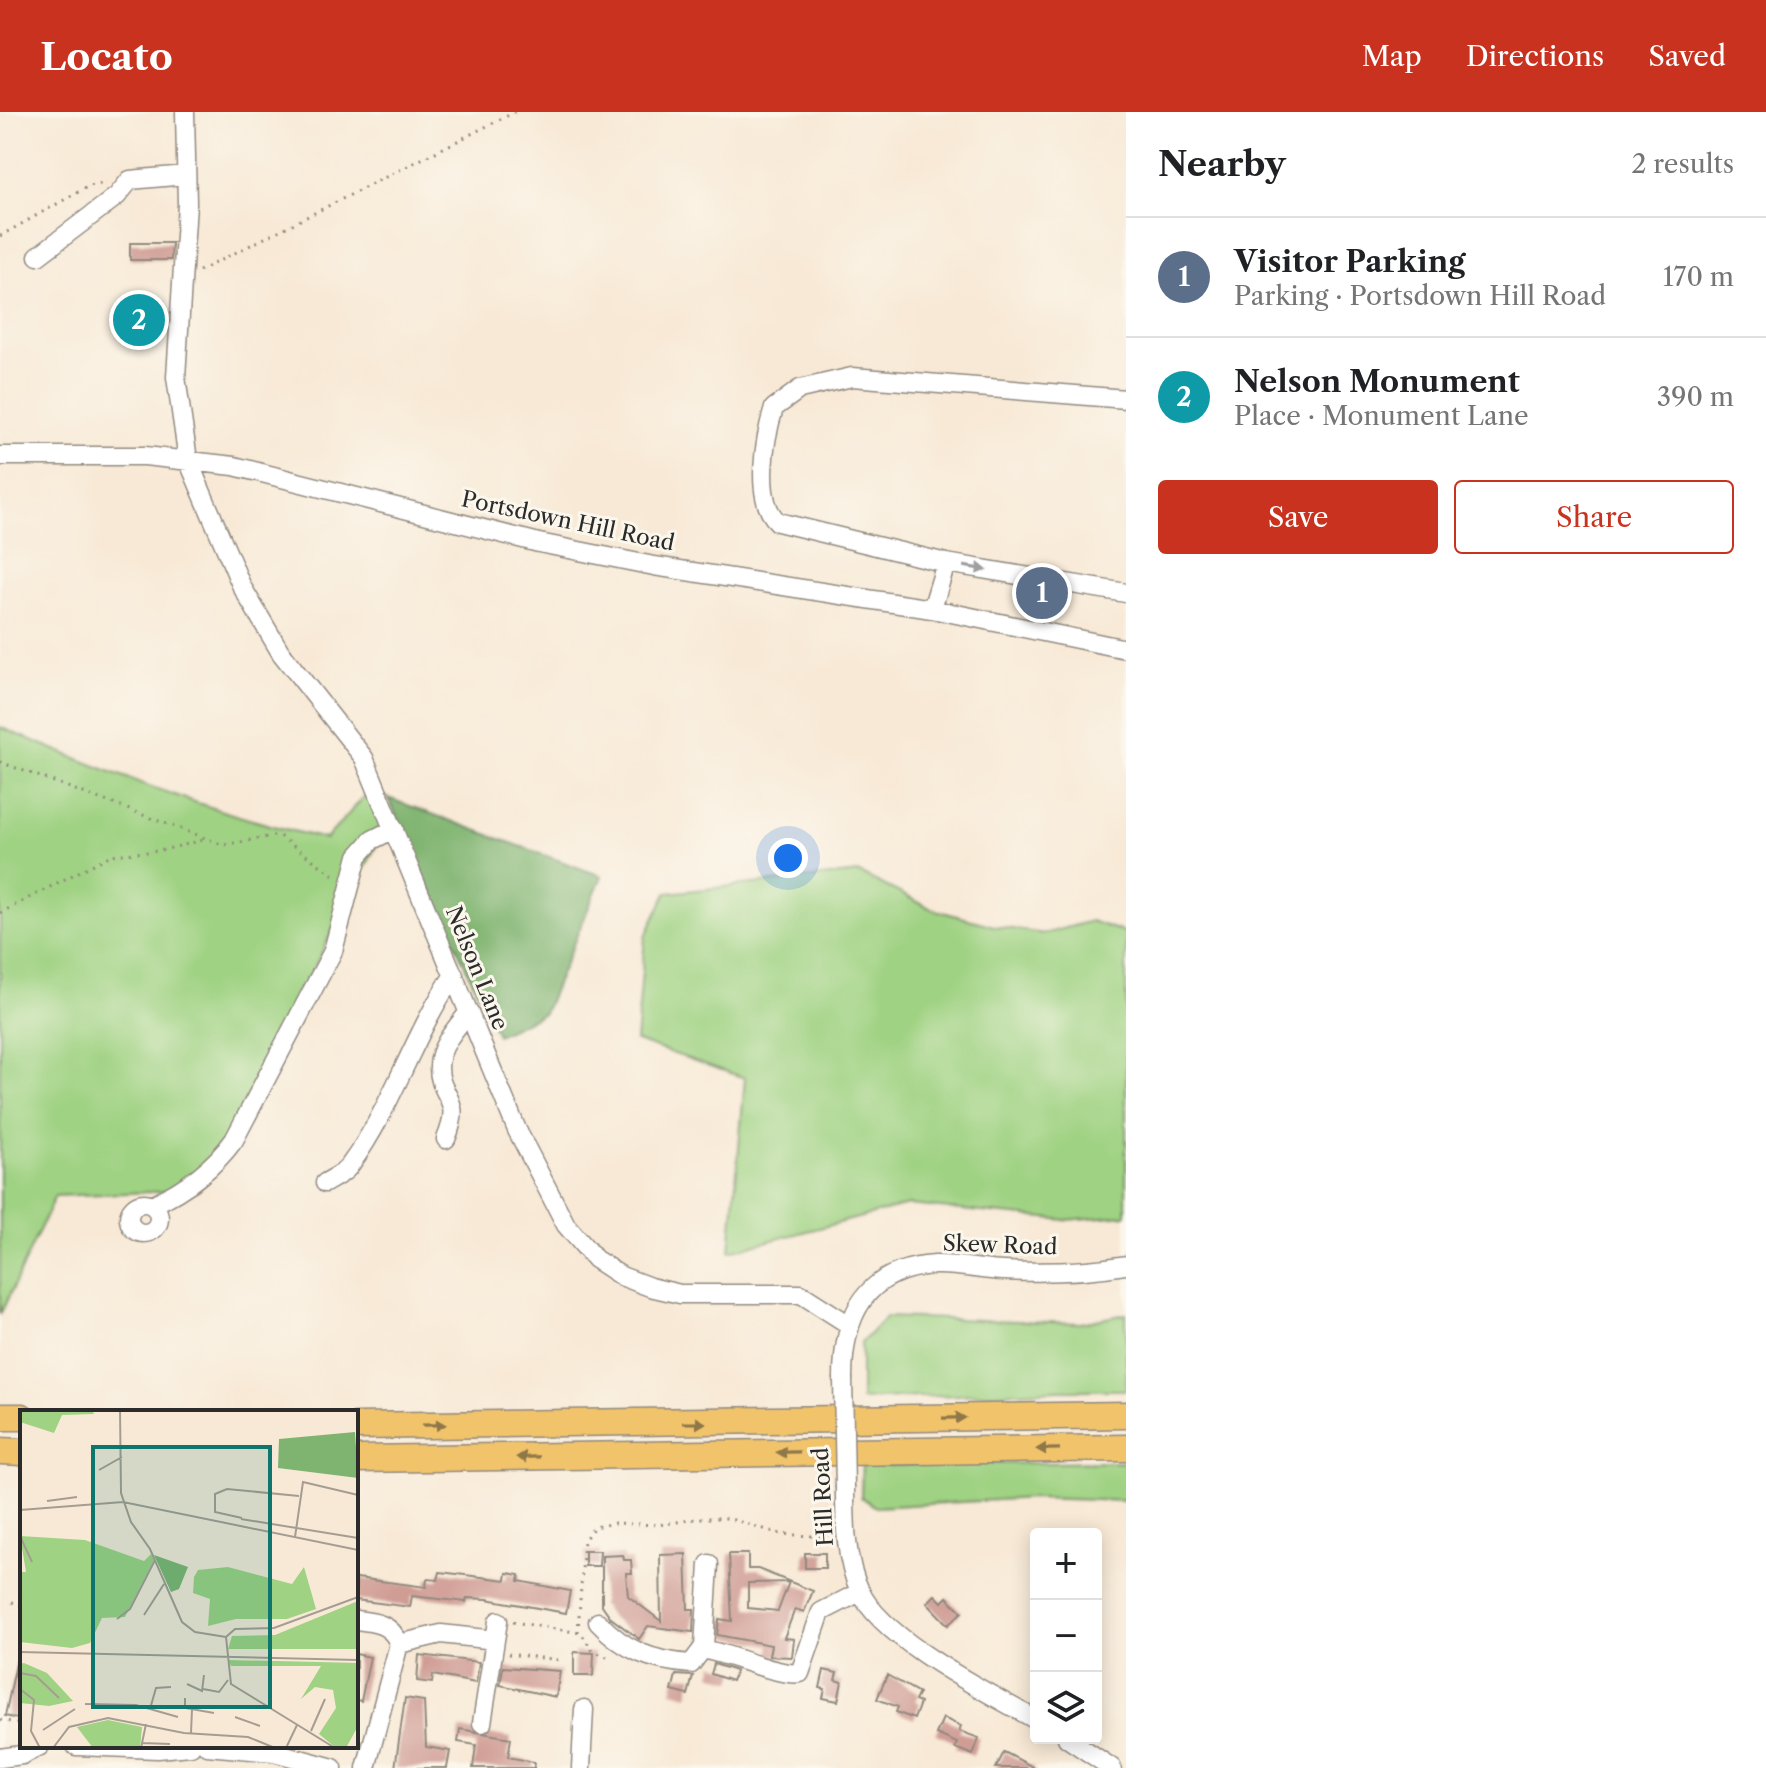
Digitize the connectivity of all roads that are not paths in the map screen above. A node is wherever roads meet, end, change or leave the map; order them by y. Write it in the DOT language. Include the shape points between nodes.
graph roads {
  1 [pos="185,112"];
  2 [pos="186,175"];
  3 [pos="38,256"];
  4 [pos="1126,399"];
  5 [pos="0,456"];
  6 [pos="188,460"];
  7 [pos="946,563"];
  8 [pos="1126,593"];
  9 [pos="932,609"];
  10 [pos="1126,649"];
  11 [pos="394,829"];
  12 [pos="454,975"];
  13 [pos="469,1012"];
  14 [pos="446,1139"];
  15 [pos="325,1183"];
  16 [pos="152,1205"];
  17 [pos="1126,1265"];
  18 [pos="848,1324"];
  19 [pos="1126,1415"];
  20 [pos="358,1426"];
  21 [pos="1126,1448"];
  22 [pos="0,1451"];
  23 [pos="20,1452"];
  24 [pos="358,1459"];
  25 [pos="709,1564"];
  26 [pos="860,1592"];
  27 [pos="358,1620"];
  28 [pos="498,1621"];
  29 [pos="598,1622"];
  30 [pos="399,1644"];
  31 [pos="494,1644"];
  32 [pos="702,1649"];
  33 [pos="584,1709"];
  34 [pos="1030,1716"];
  35 [pos="482,1723"];
  36 [pos="1076,1744"];
  37 [pos="36,1748"];
  38 [pos="131,1748"];
  39 [pos="169,1748"];
  40 [pos="216,1748"];
  41 [pos="0,1758"];
  42 [pos="272,1760"];
  43 [pos="333,1768"];
  44 [pos="366,1768"];
  45 [pos="581,1768"];
  46 [pos="1112,1768"];
  1 -- 2 [label="street, Nelson Lane"];
  2 -- 3 [label="street" via="130,180 117,196"];
  2 -- 6 [label="street, Nelson Lane" via="176,377"];
  4 -- 7 [label="street" via="852,377 800,389 774,408 764,487 768,514 778,522"];
  5 -- 6 [label="street, Portsdown Hill Road"];
  6 -- 9 [label="street, Portsdown Hill Road" via="281,476 553,546"];
  6 -- 11 [label="street, Nelson Lane" via="242,587 281,653 364,758"];
  7 -- 8 [label="street, one-way"];
  7 -- 9 [label="street"];
  9 -- 10 [label="street, Portsdown Hill Road"];
  11 -- 12 [label="street, Nelson Lane"];
  11 -- 16 [label="street" via="372,840 358,856 333,951 234,1140 180,1192"];
  12 -- 13 [label="street, Nelson Lane"];
  12 -- 15 [label="street" via="430,1010 349,1168"];
  13 -- 14 [label="street" via="439,1062 454,1109"];
  13 -- 18 [label="street, Nelson Lane" via="531,1157 566,1225 595,1259 621,1276 680,1294 801,1294"];
  17 -- 18 [label="street, Skew Road" via="1055,1273 936,1265 906,1270 861,1298"];
  18 -- 26 [label="street, Hill Road, bridge" via="843,1344 846,1527"];
  20 -- 19 [label="highway, one-way"];
  21 -- 24 [label="highway, one-way"];
  22 -- 23 [label="highway"];
  25 -- 32 [label="street"];
  26 -- 32 [label="street" via="821,1612 800,1673"];
  26 -- 34 [label="street, Hill Road" via="910,1643"];
  27 -- 30 [label="street" via="386,1627"];
  28 -- 31 [label="street"];
  29 -- 32 [label="street" via="613,1650 691,1664"];
  30 -- 31 [label="street" via="441,1634"];
  30 -- 44 [label="street"];
  31 -- 35 [label="street"];
  33 -- 45 [label="street"];
  36 -- 46 [label="street"];
  37 -- 41 [label="street"];
  38 -- 39 [label="street"];
  40 -- 42 [label="street"];
  42 -- 43 [label="street"];
}
